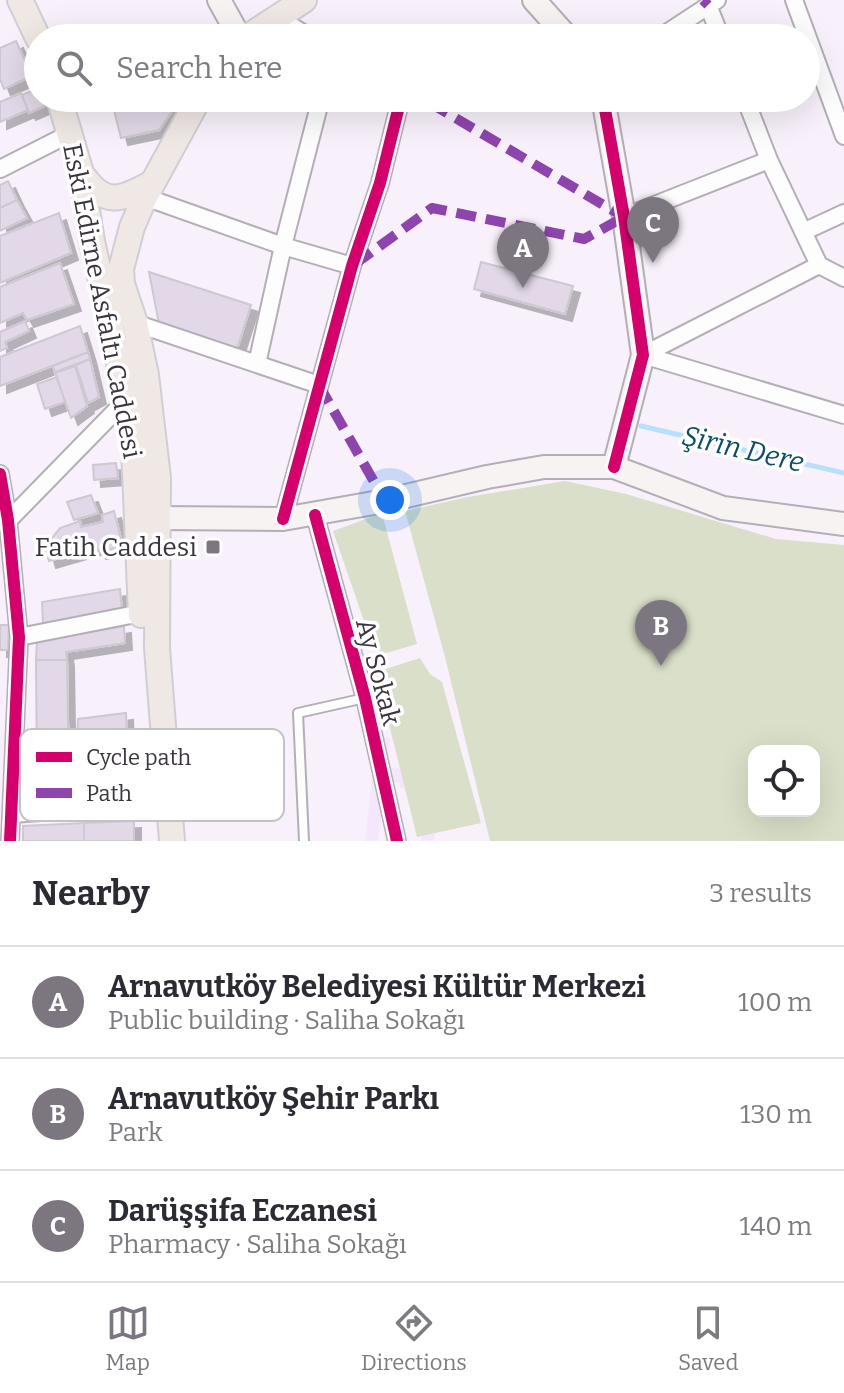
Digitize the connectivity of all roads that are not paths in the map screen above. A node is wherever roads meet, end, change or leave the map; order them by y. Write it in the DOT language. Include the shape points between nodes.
graph roads {
  1 [pos="20,0"];
  2 [pos="219,0"];
  3 [pos="304,0"];
  4 [pos="534,0"];
  5 [pos="794,0"];
  6 [pos="712,3"];
  7 [pos="277,17"];
  8 [pos="31,24"];
  9 [pos="232,24"];
  10 [pos="267,24"];
  11 [pos="288,24"];
  12 [pos="555,24"];
  13 [pos="680,24"];
  14 [pos="717,24"];
  15 [pos="803,24"];
  16 [pos="820,71"];
  17 [pos="63,112"];
  18 [pos="191,112"];
  19 [pos="317,112"];
  20 [pos="398,112"];
  21 [pos="605,112"];
  22 [pos="750,112"];
  23 [pos="69,134"];
  24 [pos="844,136"];
  25 [pos="769,160"];
  26 [pos="0,169"];
  27 [pos="81,173"];
  28 [pos="149,190"];
  29 [pos="844,213"];
  30 [pos="624,217"];
  31 [pos="803,232"];
  32 [pos="283,246"];
  33 [pos="819,265"];
  34 [pos="352,266"];
  35 [pos="844,278"];
  36 [pos="135,323"];
  37 [pos="643,355"];
  38 [pos="257,364"];
  39 [pos="319,385"];
  40 [pos="127,399"];
  41 [pos="844,415"];
  42 [pos="614,467"];
  43 [pos="0,474"];
  44 [pos="315,515"];
  45 [pos="157,518"];
  46 [pos="283,519"];
  47 [pos="844,524"];
  48 [pos="4,525"];
  49 [pos="141,613"];
  50 [pos="19,637"];
  51 [pos="365,698"];
  52 [pos="148,729"];
  53 [pos="163,729"];
  54 [pos="20,813"];
  55 [pos="12,814"];
  56 [pos="153,821"];
  57 [pos="170,821"];
  58 [pos="10,841"];
  59 [pos="155,841"];
  60 [pos="172,841"];
  61 [pos="304,841"];
  62 [pos="397,841"];
  1 -- 8 [label="main road"];
  2 -- 9 [label="main road"];
  3 -- 7 [label="main road"];
  4 -- 12 [label="main road"];
  5 -- 15 [label="street"];
  6 -- 13 [label="street"];
  6 -- 14 [label="street"];
  7 -- 10 [label="main road"];
  7 -- 11 [label="street"];
  16 -- 24 [label="street"];
  17 -- 23 [label="main road, Eski Edirne Asfaltı Caddesi"];
  18 -- 28 [label="main road"];
  19 -- 32 [label="street"];
  20 -- 34 [label="street"];
  21 -- 30 [label="main road"];
  22 -- 25 [label="street"];
  23 -- 26 [label="street"];
  23 -- 27 [label="main road, Eski Edirne Asfaltı Caddesi"];
  25 -- 30 [label="street"];
  25 -- 31 [label="street"];
  27 -- 28 [label="main road" via="95,192 114,198"];
  27 -- 40 [label="main road, Eski Edirne Asfaltı Caddesi"];
  28 -- 32 [label="street"];
  28 -- 36 [label="main road" via="121,269"];
  29 -- 31 [label="street"];
  30 -- 37 [label="main road"];
  31 -- 33 [label="street"];
  32 -- 34 [label="street"];
  32 -- 38 [label="street"];
  33 -- 35 [label="street"];
  33 -- 37 [label="street"];
  34 -- 39 [label="street"];
  36 -- 38 [label="street"];
  36 -- 45 [label="main road" via="155,449"];
  37 -- 41 [label="street"];
  37 -- 42 [label="main road"];
  38 -- 39 [label="street"];
  39 -- 46 [label="street"];
  40 -- 48 [label="street"];
  40 -- 49 [label="main road, Eski Edirne Asfaltı Caddesi"];
  42 -- 44 [label="main road" via="544,467"];
  42 -- 47 [label="main road" via="723,508"];
  43 -- 48 [label="street"];
  44 -- 46 [label="main road"];
  44 -- 51 [label="street, Ay Sokak"];
  45 -- 46 [label="main road"];
  45 -- 53 [label="main road"];
  48 -- 50 [label="street"];
  49 -- 50 [label="street"];
  49 -- 52 [label="main road, Eski Edirne Asfaltı Caddesi"];
  50 -- 55 [label="street"];
  51 -- 61 [label="lane" via="298,713"];
  51 -- 62 [label="street, Ay Sokak"];
  54 -- 55 [label="street"];
  55 -- 58 [label="street"];
  56 -- 59 [label="main road, Eski Edirne Asfaltı Caddesi"];
  57 -- 60 [label="main road"];
}
